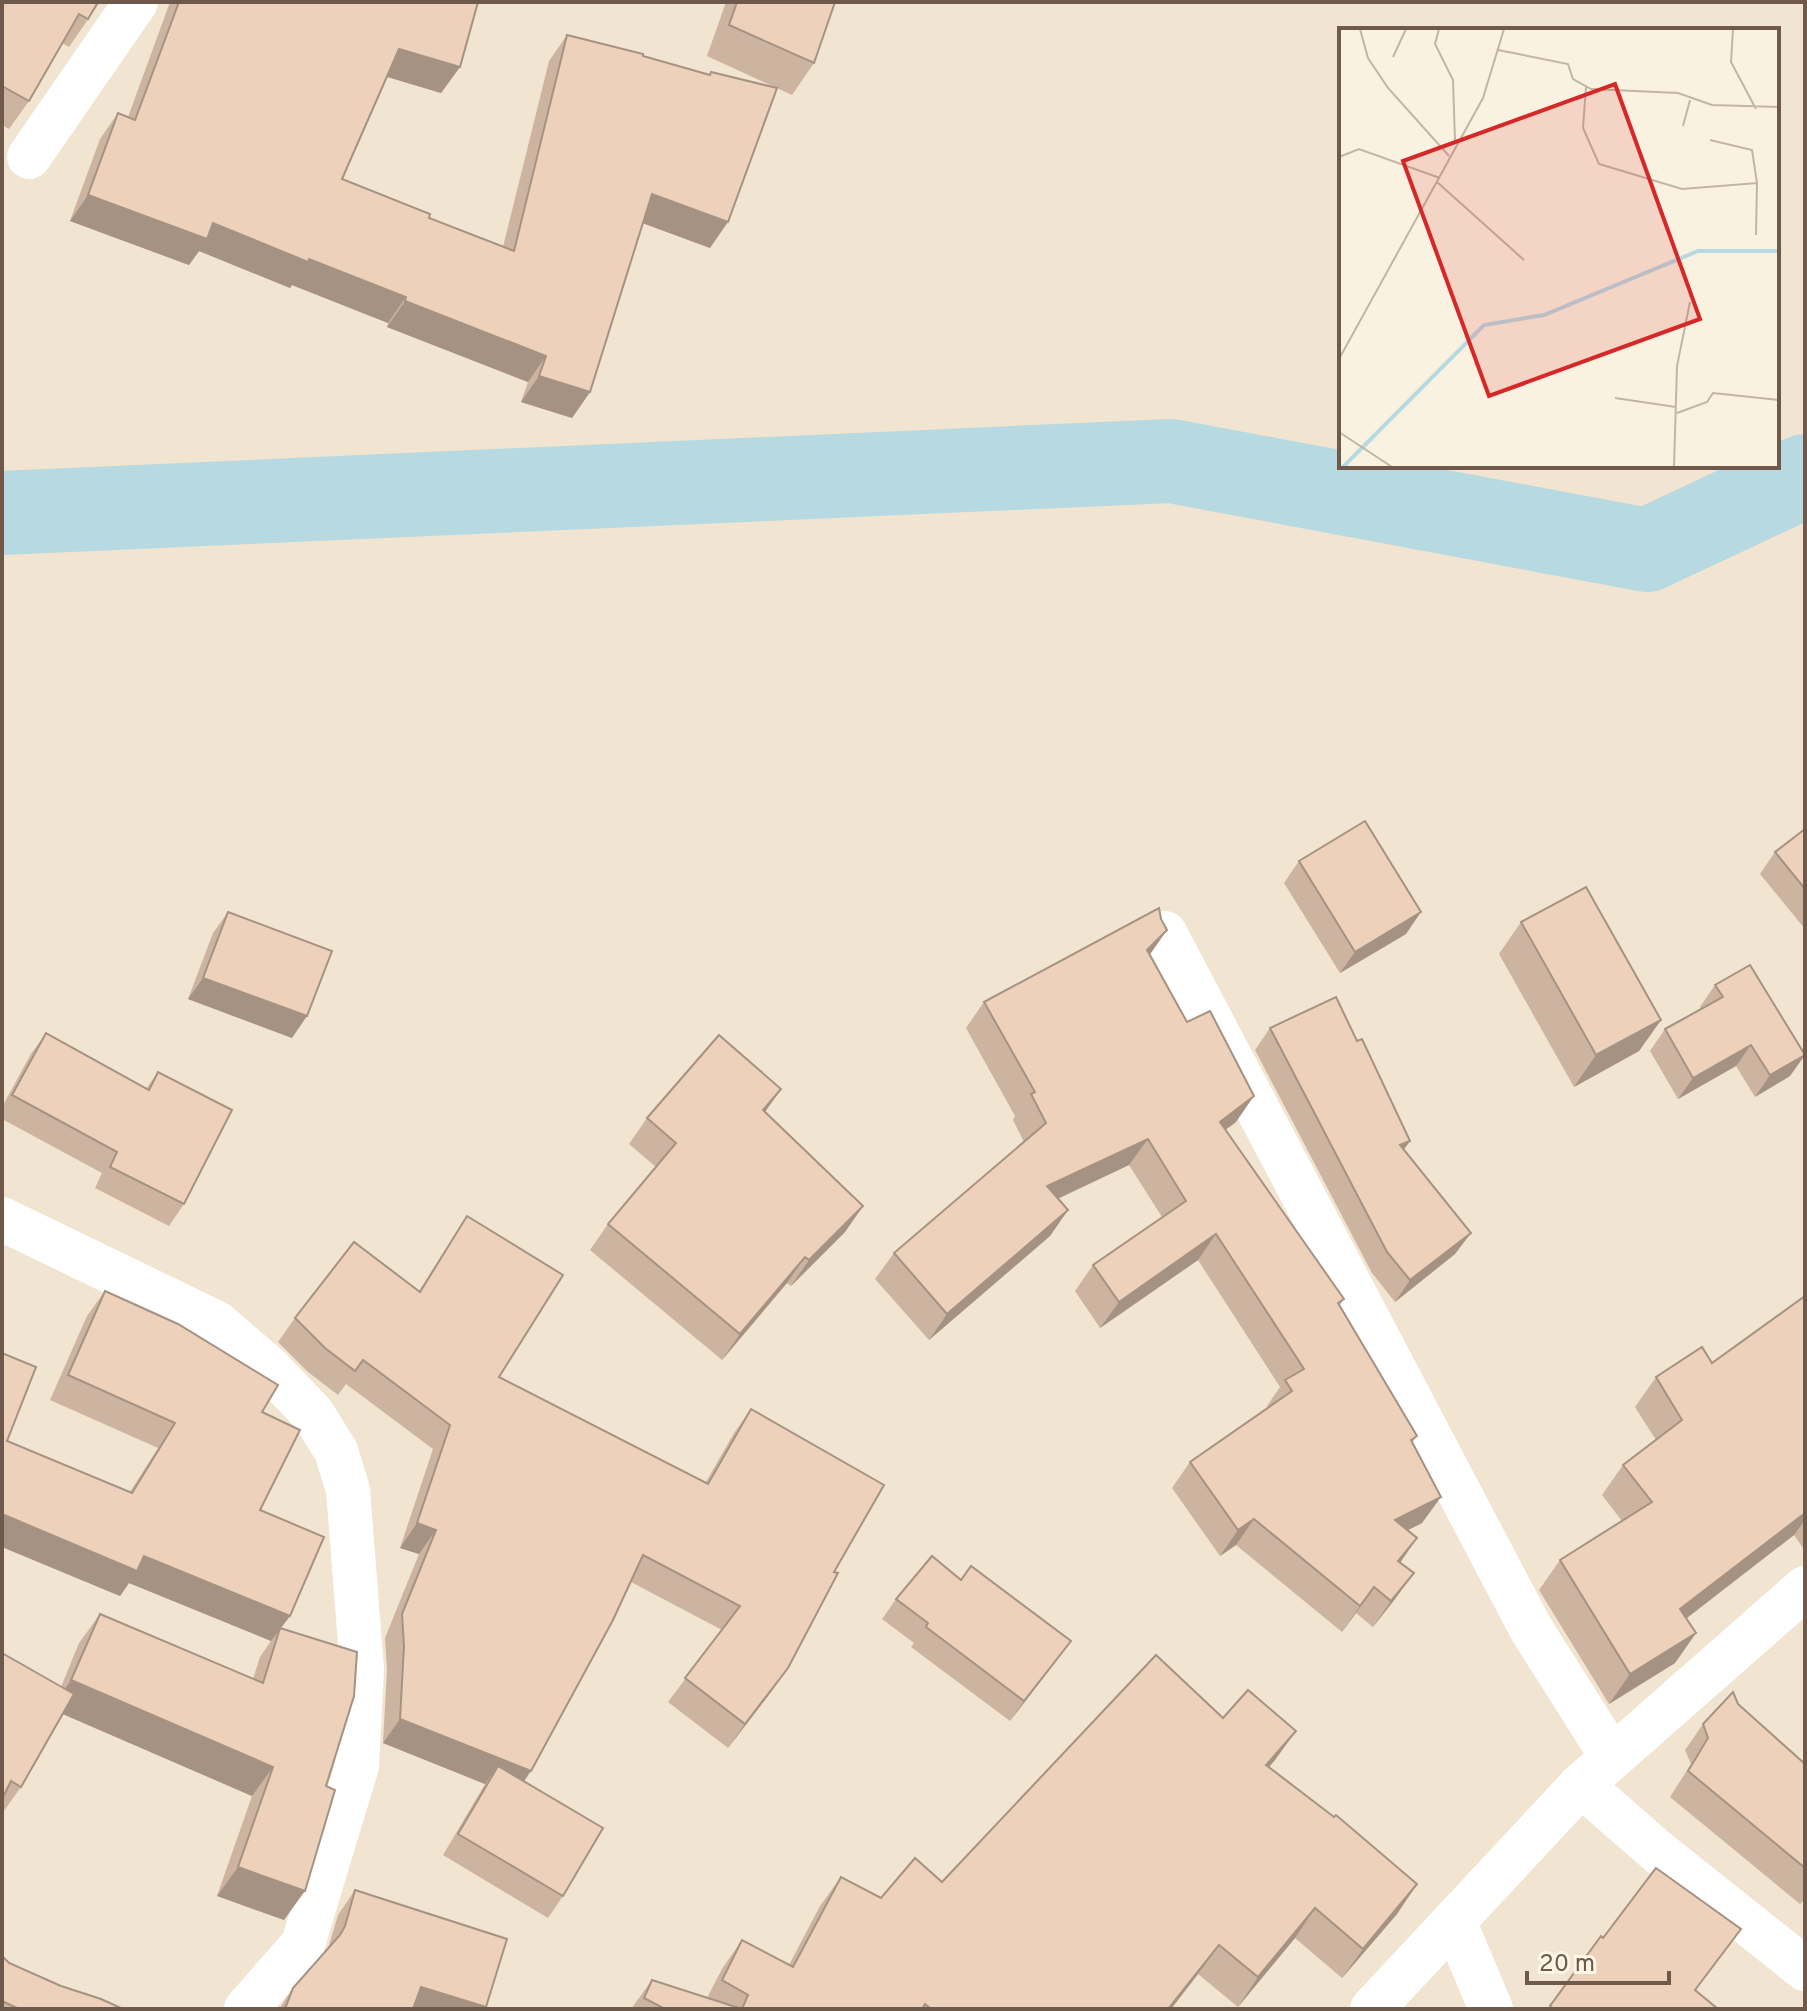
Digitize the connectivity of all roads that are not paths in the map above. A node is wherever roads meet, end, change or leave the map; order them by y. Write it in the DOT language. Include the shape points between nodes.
graph roads {
  1 [pos="136,2"];
  2 [pos="29,157"];
  3 [pos="1165,933"];
  4 [pos="2,1219"];
  5 [pos="1805,1588"];
  6 [pos="1597,1771"];
  7 [pos="1454,1921"];
  8 [pos="1805,1969"];
  9 [pos="246,2009"];
  10 [pos="1372,2009"];
  11 [pos="1491,2009"];
  1 -- 2 [label="street"];
  3 -- 6 [label="street" via="1531,1629"];
  4 -- 9 [label="street" via="217,1323 313,1414 336,1451 348,1490 362,1669 357,1766 303,1944"];
  5 -- 6 [label="street"];
  6 -- 7 [label="street"];
  6 -- 8 [label="street" via="1658,1852"];
  7 -- 10 [label="street"];
  7 -- 11 [label="street"];
}
